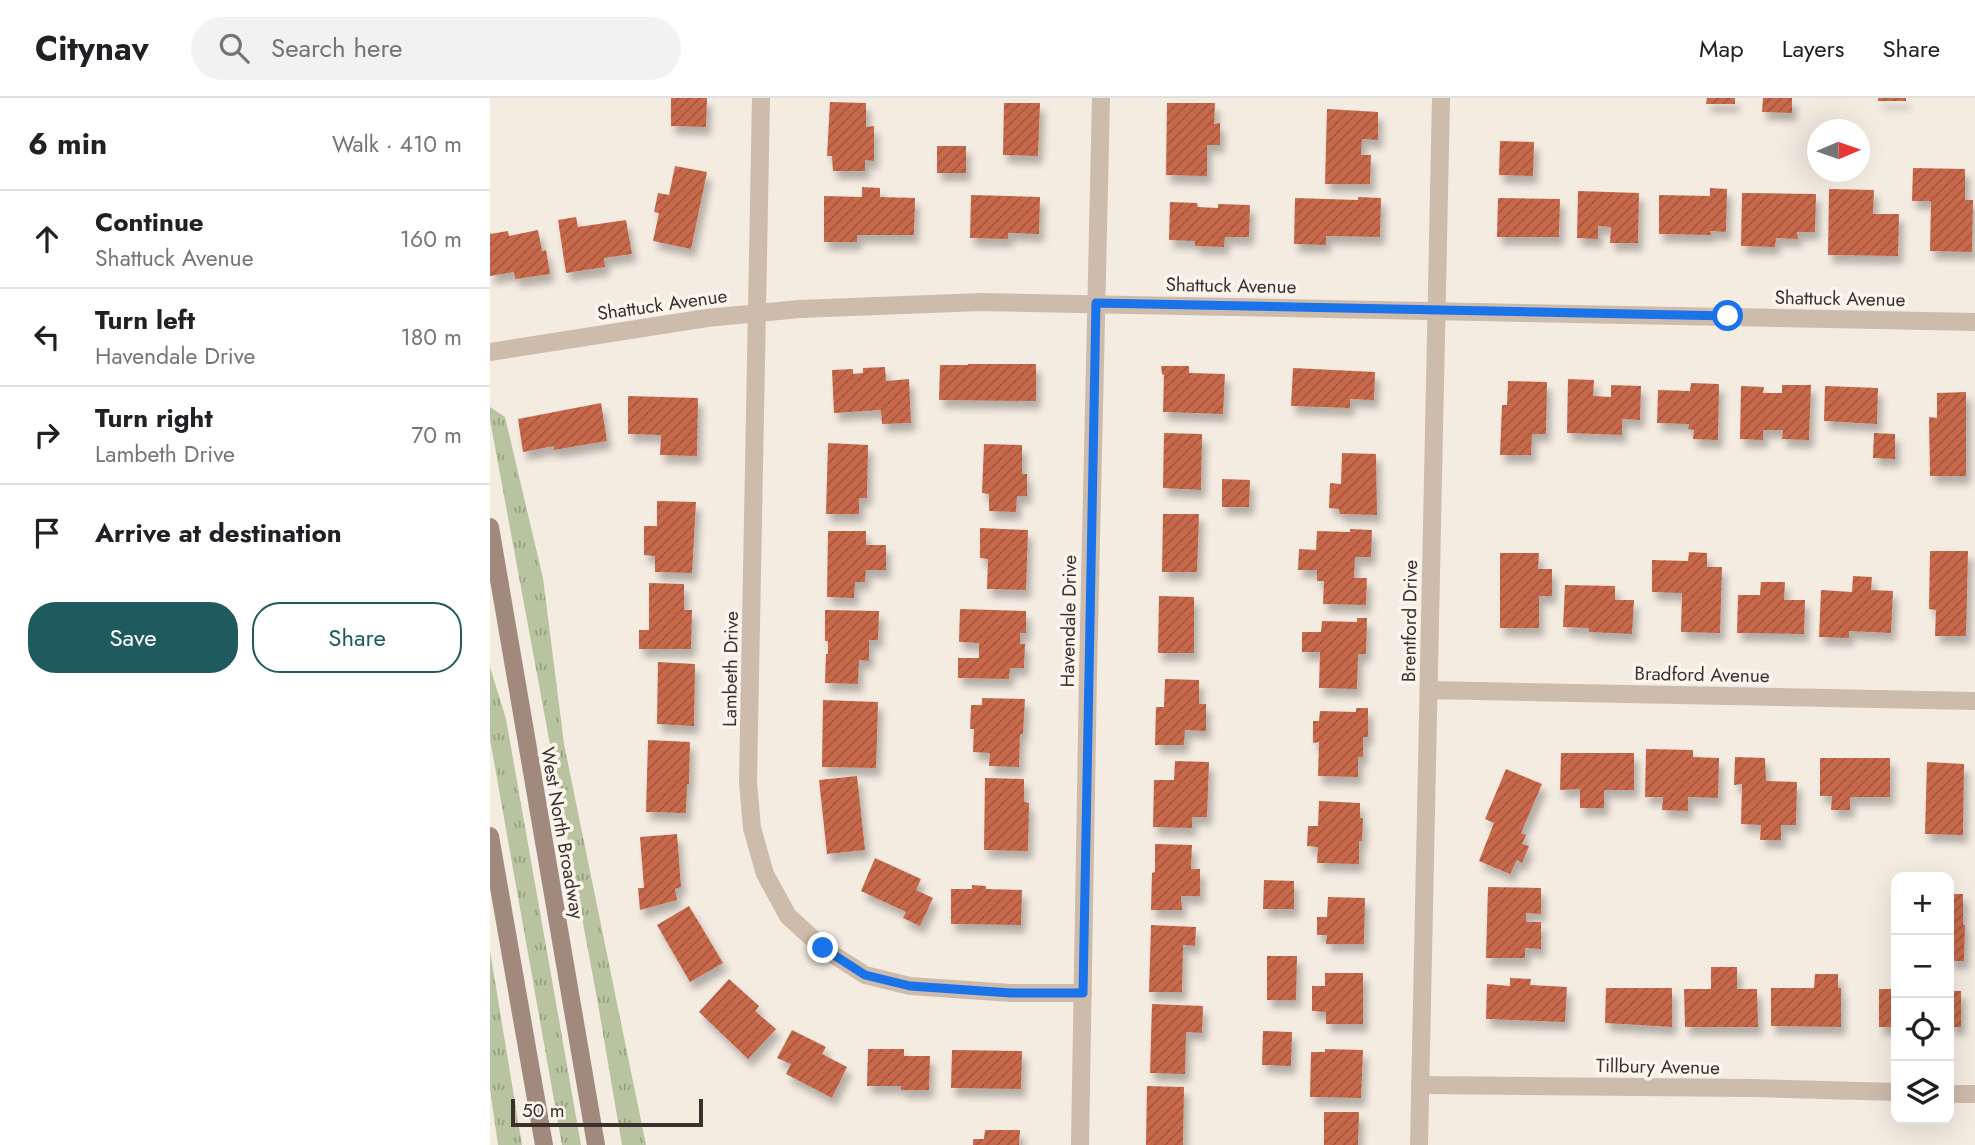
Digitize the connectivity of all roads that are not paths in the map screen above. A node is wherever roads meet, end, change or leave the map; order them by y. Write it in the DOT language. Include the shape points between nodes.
graph roads {
  1 [pos="761,98"];
  2 [pos="1101,98"];
  3 [pos="1441,98"];
  4 [pos="1096,303"];
  5 [pos="1437,310"];
  6 [pos="757,313"];
  7 [pos="1975,322"];
  8 [pos="490,352"];
  9 [pos="490,527"];
  10 [pos="1429,690"];
  11 [pos="1975,701"];
  12 [pos="490,836"];
  13 [pos="1083,993"];
  14 [pos="1420,1085"];
  15 [pos="1891,1092"];
  16 [pos="1954,1094"];
  17 [pos="1975,1094"];
  18 [pos="544,1145"];
  19 [pos="596,1145"];
  20 [pos="1080,1145"];
  21 [pos="1419,1145"];
  1 -- 6 [label="street, Lambeth Drive"];
  2 -- 4 [label="street, Havendale Drive"];
  3 -- 5 [label="street, Brentford Drive"];
  4 -- 5 [label="street, Shattuck Avenue"];
  4 -- 6 [label="street, Shattuck Avenue" via="982,302"];
  4 -- 13 [label="street, Havendale Drive"];
  5 -- 7 [label="street, Shattuck Avenue"];
  5 -- 10 [label="street, Brentford Drive"];
  6 -- 8 [label="street, Shattuck Avenue"];
  6 -- 13 [label="street, Lambeth Drive" via="748,782 752,828 765,874 788,916 823,948 865,975 910,986"];
  9 -- 19 [label="main road, West North Broadway"];
  10 -- 11 [label="street, Bradford Avenue"];
  10 -- 14 [label="street, Brentford Drive"];
  12 -- 18 [label="main road"];
  13 -- 20 [label="street, Havendale Drive"];
  14 -- 15 [label="street, Tillbury Avenue"];
  14 -- 21 [label="street, Brentford Drive"];
  16 -- 17 [label="street"];
}
